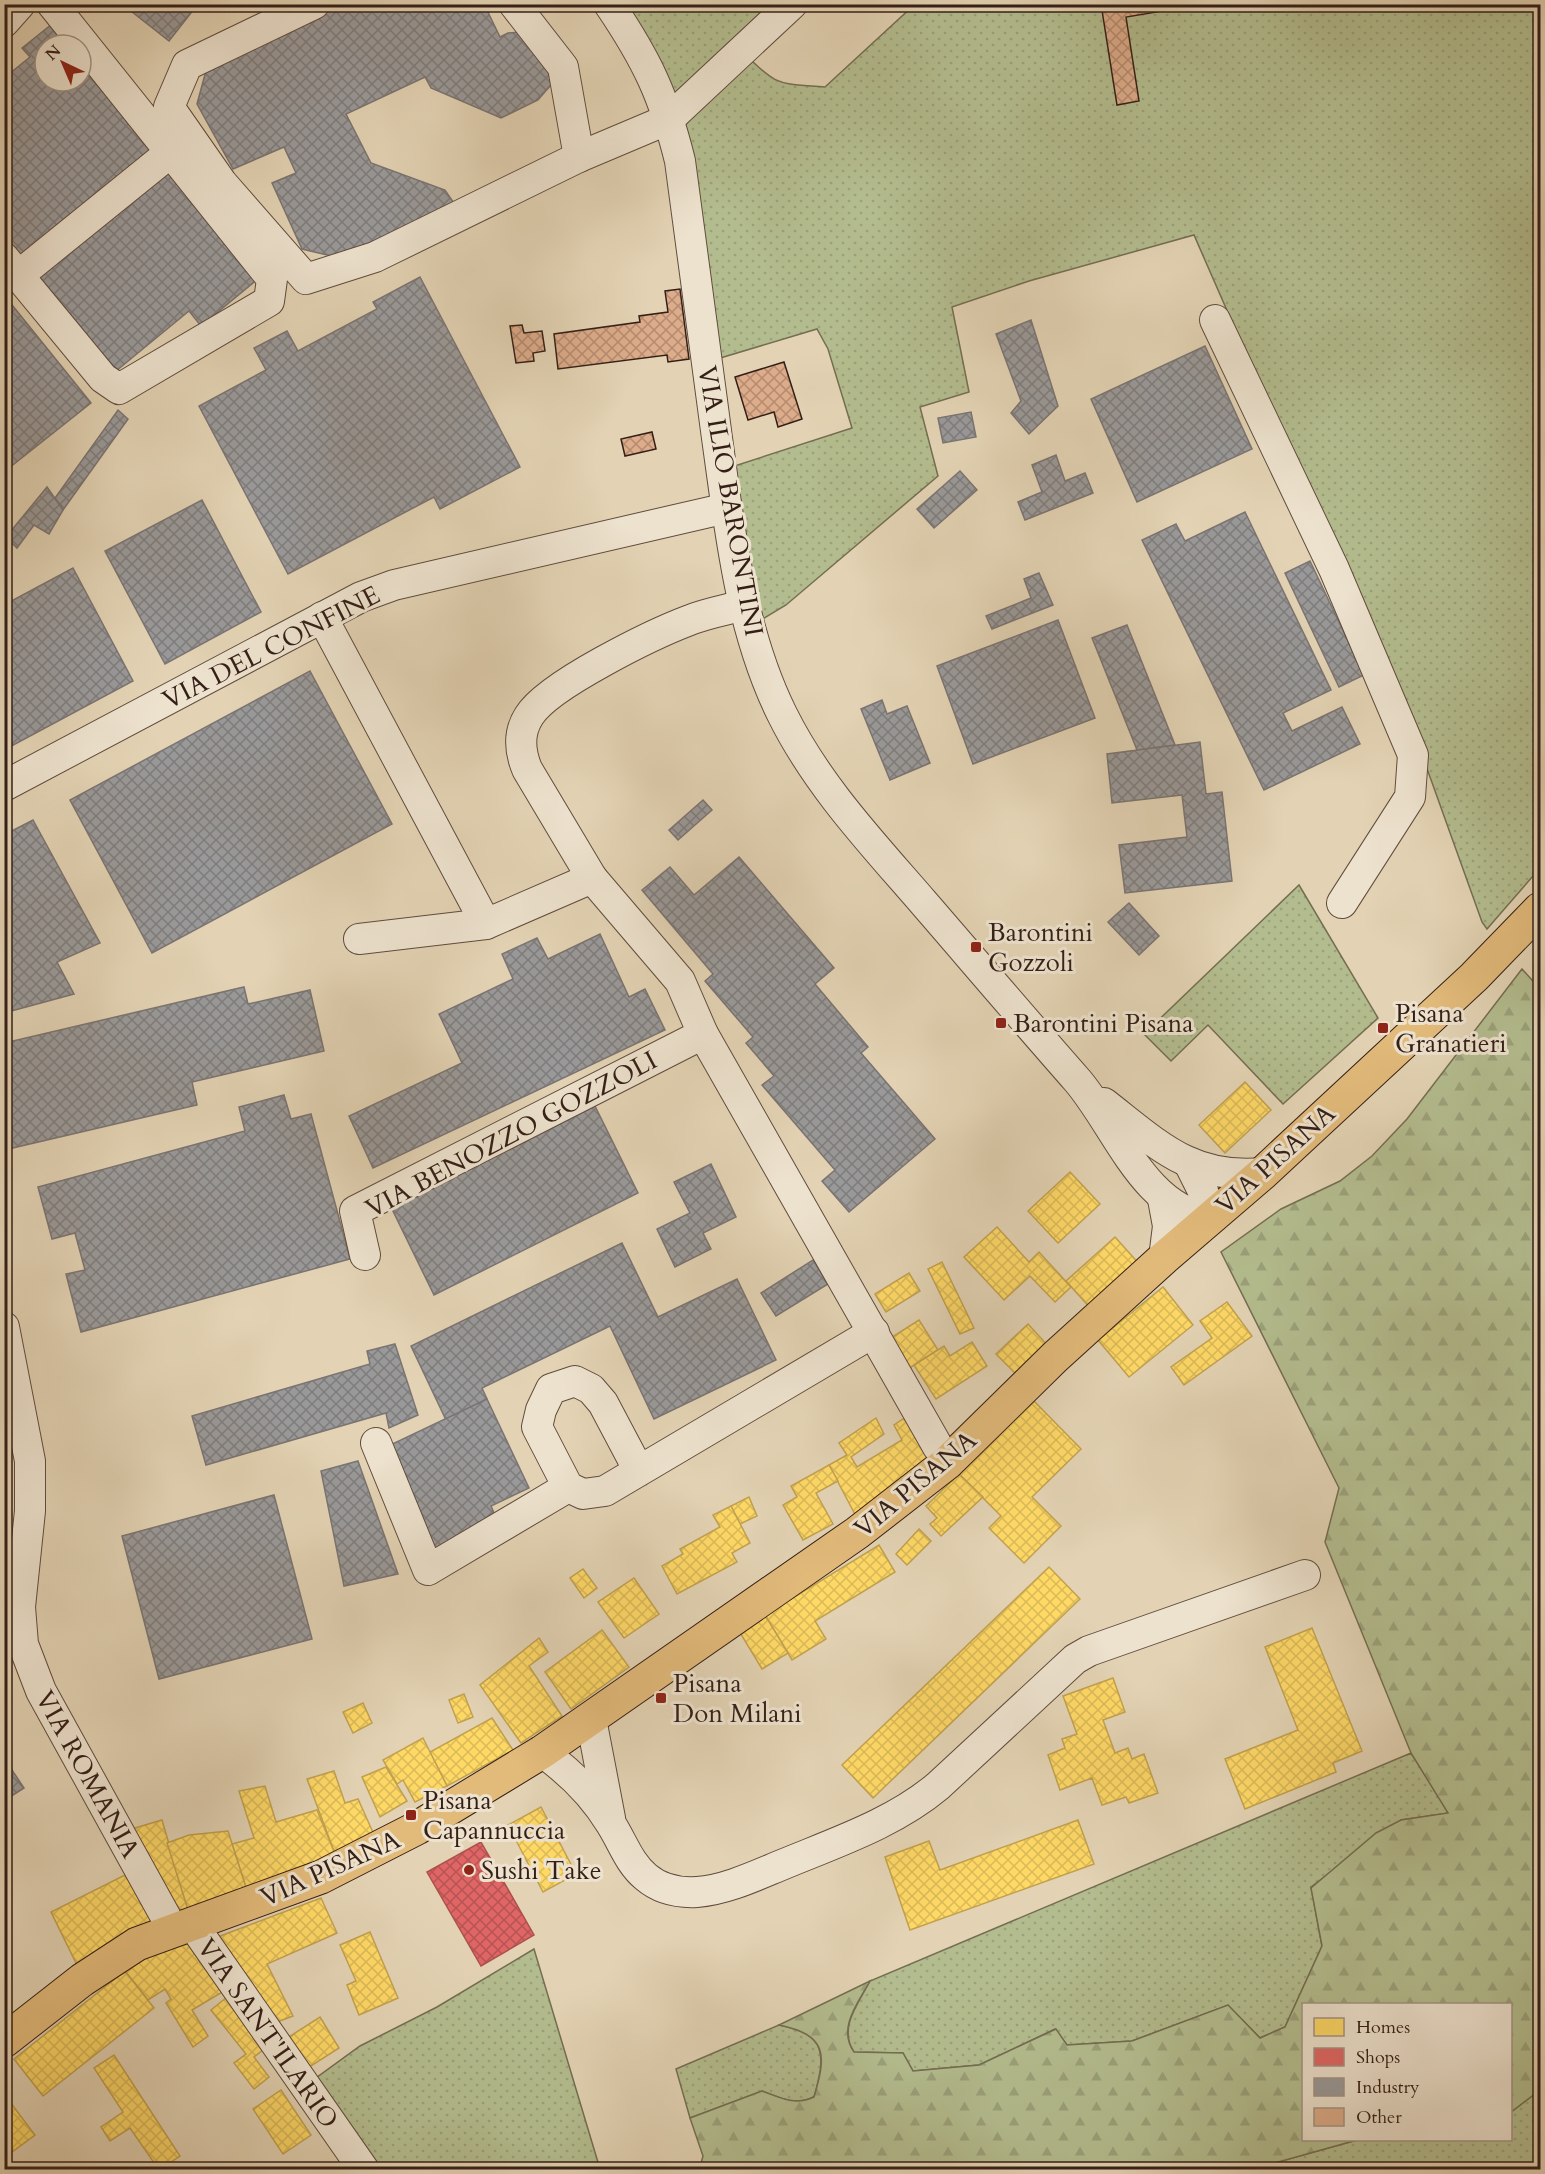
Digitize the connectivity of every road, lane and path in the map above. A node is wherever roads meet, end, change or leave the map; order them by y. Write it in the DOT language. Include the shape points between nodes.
graph roads {
  1 [pos="20,4"];
  2 [pos="52,4"];
  3 [pos="314,4"];
  4 [pos="514,4"];
  5 [pos="609,4"];
  6 [pos="792,4"];
  7 [pos="4,22"];
  8 [pos="669,119"];
  9 [pos="171,152"];
  10 [pos="579,157"];
  11 [pos="12,267"];
  12 [pos="1215,320"];
  13 [pos="727,508"];
  14 [pos="744,605"];
  15 [pos="322,617"];
  16 [pos="4,786"];
  17 [pos="592,878"];
  18 [pos="1342,903"];
  19 [pos="1540,909"];
  20 [pos="486,924"];
  21 [pos="358,939"];
  22 [pos="703,1034"];
  23 [pos="1080,1084"];
  24 [pos="1190,1165"];
  25 [pos="1263,1173"];
  26 [pos="1164,1199"];
  27 [pos="1210,1218"];
  28 [pos="365,1255"];
  29 [pos="1164,1257"];
  30 [pos="4,1327"];
  31 [pos="874,1332"];
  32 [pos="376,1443"];
  33 [pos="938,1447"];
  34 [pos="639,1471"];
  35 [pos="568,1486"];
  36 [pos="1305,1575"];
  37 [pos="591,1719"];
  38 [pos="542,1752"];
  39 [pos="611,1824"];
  40 [pos="183,1928"];
  41 [pos="4,2041"];
  42 [pos="364,2169"];
  1 -- 7 [label="street"];
  2 -- 9 [label="street"];
  3 -- 10 [label="street" via="187,65 169,107 222,183 306,279 375,257"];
  4 -- 10 [label="street" via="562,66"];
  5 -- 8 [label="street, VIA ILIO BARONTINI" via="652,73"];
  6 -- 8 [label="street"];
  8 -- 10 [label="street"];
  8 -- 13 [label="street, VIA ILIO BARONTINI" via="680,161"];
  9 -- 11 [label="street"];
  9 -- 11 [label="street" via="272,279 269,301 118,389 103,378"];
  12 -- 18 [label="street" via="1334,569 1413,755 1410,797"];
  13 -- 14 [label="street, VIA ILIO BARONTINI"];
  13 -- 15 [label="street, VIA DEL CONFINE" via="394,585"];
  14 -- 17 [label="street" via="690,620 621,653 546,696 528,717 521,740 524,761"];
  14 -- 23 [label="street, VIA ILIO BARONTINI" via="760,661 781,712 811,764 874,846"];
  15 -- 16 [label="street, VIA DEL CONFINE"];
  15 -- 20 [label="street"];
  17 -- 20 [label="street"];
  17 -- 22 [label="street" via="680,981"];
  19 -- 25 [label="main road, VIA PISANA" via="1474,977"];
  20 -- 21 [label="street"];
  22 -- 28 [label="street, VIA BENOZZO GOZZOLI" via="355,1211"];
  22 -- 31 [label="street"];
  23 -- 24 [label="street, VIA ILIO BARONTINI"];
  23 -- 26 [label="street, VIA ILIO BARONTINI"];
  24 -- 25 [label="street, VIA ILIO BARONTINI" via="1230,1175"];
  24 -- 27 [label="street, VIA ILIO BARONTINI"];
  25 -- 27 [label="main road, VIA PISANA"];
  26 -- 27 [label="street, VIA ILIO BARONTINI" via="1193,1215"];
  26 -- 29 [label="street, VIA ILIO BARONTINI" via="1168,1226"];
  27 -- 29 [label="main road, VIA PISANA"];
  29 -- 37 [label="main road, VIA PISANA" via="919,1487"];
  30 -- 40 [label="street, VIA ROMANIA" via="30,1461 30,1511 20,1607 23,1644 41,1691"];
  31 -- 33 [label="street"];
  31 -- 34 [label="street"];
  32 -- 35 [label="street" via="428,1570"];
  34 -- 35 [label="street" via="605,1491 582,1494"];
  34 -- 35 [label="street" via="603,1403 591,1389 575,1381 551,1389 537,1427"];
  36 -- 39 [label="street" via="1089,1651 1075,1659 915,1804 854,1835 758,1875 706,1891 666,1889 631,1862"];
  37 -- 38 [label="main road, VIA PISANA"];
  37 -- 39 [label="street"];
  38 -- 39 [label="street" via="571,1775"];
  38 -- 40 [label="main road, VIA PISANA" via="373,1853 321,1877"];
  40 -- 41 [label="main road, VIA PISANA" via="137,1944 106,1963"];
  40 -- 42 [label="street, VIA SANT'ILARIO"];
}
